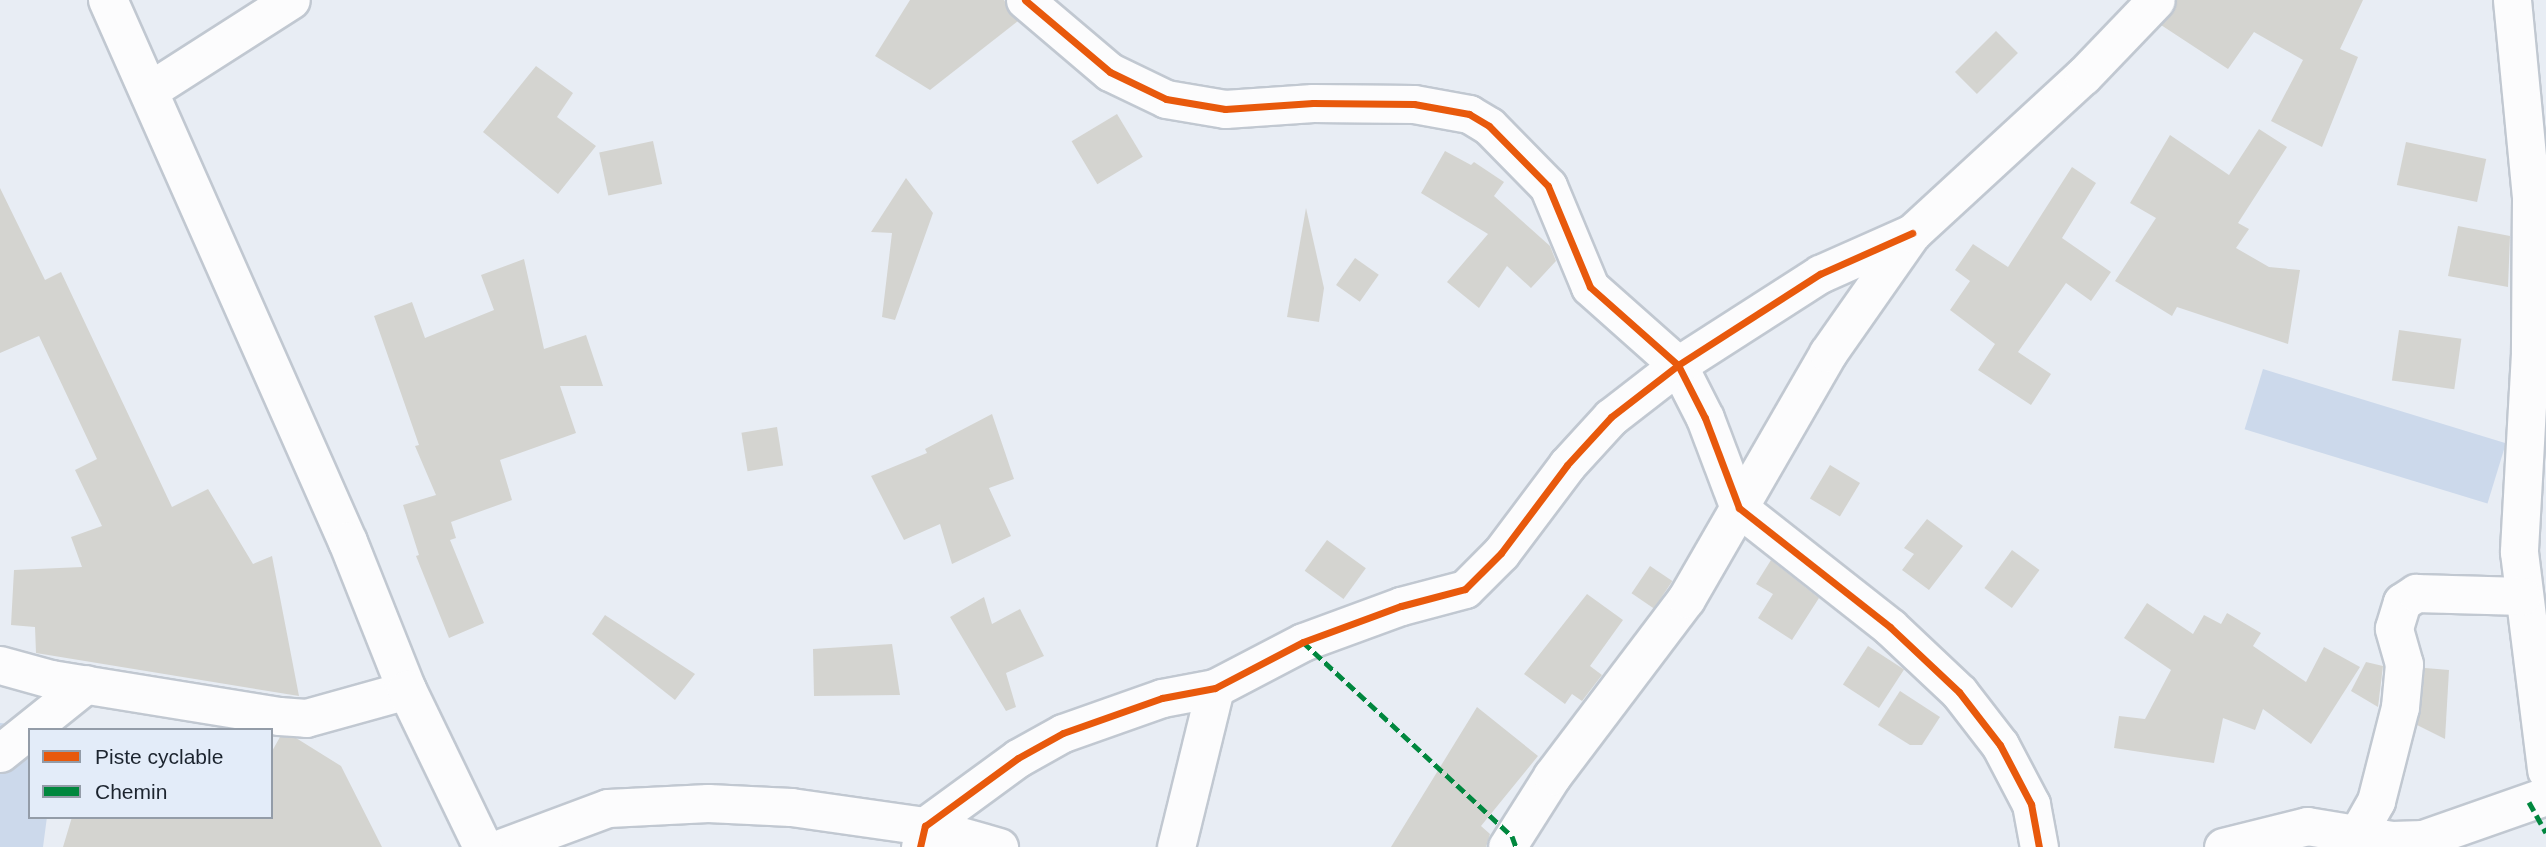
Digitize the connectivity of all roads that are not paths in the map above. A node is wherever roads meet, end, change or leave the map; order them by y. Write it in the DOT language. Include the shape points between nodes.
graph roads {
  1 [pos="108,0"];
  2 [pos="290,0"];
  3 [pos="1026,0"];
  4 [pos="2156,0"];
  5 [pos="2512,0"];
  6 [pos="150,90"];
  7 [pos="1912,233"];
  8 [pos="1678,365"];
  9 [pos="2536,403"];
  10 [pos="1739,508"];
  11 [pos="2532,548"];
  12 [pos="2522,596"];
  13 [pos="0,664"];
  14 [pos="86,684"];
  15 [pos="1216,688"];
  16 [pos="407,690"];
  17 [pos="32,728"];
  18 [pos="28,731"];
  19 [pos="0,754"];
  20 [pos="2546,770"];
  21 [pos="2546,796"];
  22 [pos="922,837"];
  23 [pos="2355,841"];
  24 [pos="483,847"];
  25 [pos="503,847"];
  26 [pos="999,847"];
  27 [pos="1176,847"];
  28 [pos="1507,847"];
  29 [pos="2039,847"];
  30 [pos="2223,847"];
  1 -- 6 [label="street"];
  2 -- 6 [label="street"];
  3 -- 8 [label="street" via="1110,72 1166,99 1225,109 1313,103 1414,104 1469,114 1489,126 1548,186 1590,287"];
  4 -- 7 [label="street" via="2083,75"];
  5 -- 9 [label="street" via="2531,199"];
  6 -- 16 [label="street" via="348,542"];
  7 -- 8 [label="street" via="1820,274"];
  7 -- 10 [label="street" via="1828,353"];
  8 -- 10 [label="street" via="1705,418"];
  8 -- 15 [label="street" via="1611,417 1567,465 1502,553 1465,589 1401,606 1303,642"];
  9 -- 11 [label="street"];
  10 -- 28 [label="street" via="1686,598 1552,776"];
  10 -- 29 [label="street" via="1891,627 1959,692 2000,746 2031,804"];
  11 -- 12 [label="street"];
  12 -- 20 [label="street"];
  12 -- 23 [label="street" via="2416,593 2402,602 2394,628 2405,683 2376,801"];
  13 -- 14 [label="street"];
  14 -- 16 [label="street" via="306,718"];
  14 -- 17 [label="street"];
  15 -- 22 [label="street" via="1162,698 1063,733 1018,758"];
  15 -- 27 [label="street"];
  16 -- 24 [label="street"];
  18 -- 19 [label="street"];
  21 -- 23 [label="street" via="2423,839"];
  22 -- 25 [label="street" via="791,807 696,804 608,808"];
  22 -- 26 [label="street"];
  23 -- 30 [label="street" via="2308,826"];
}
